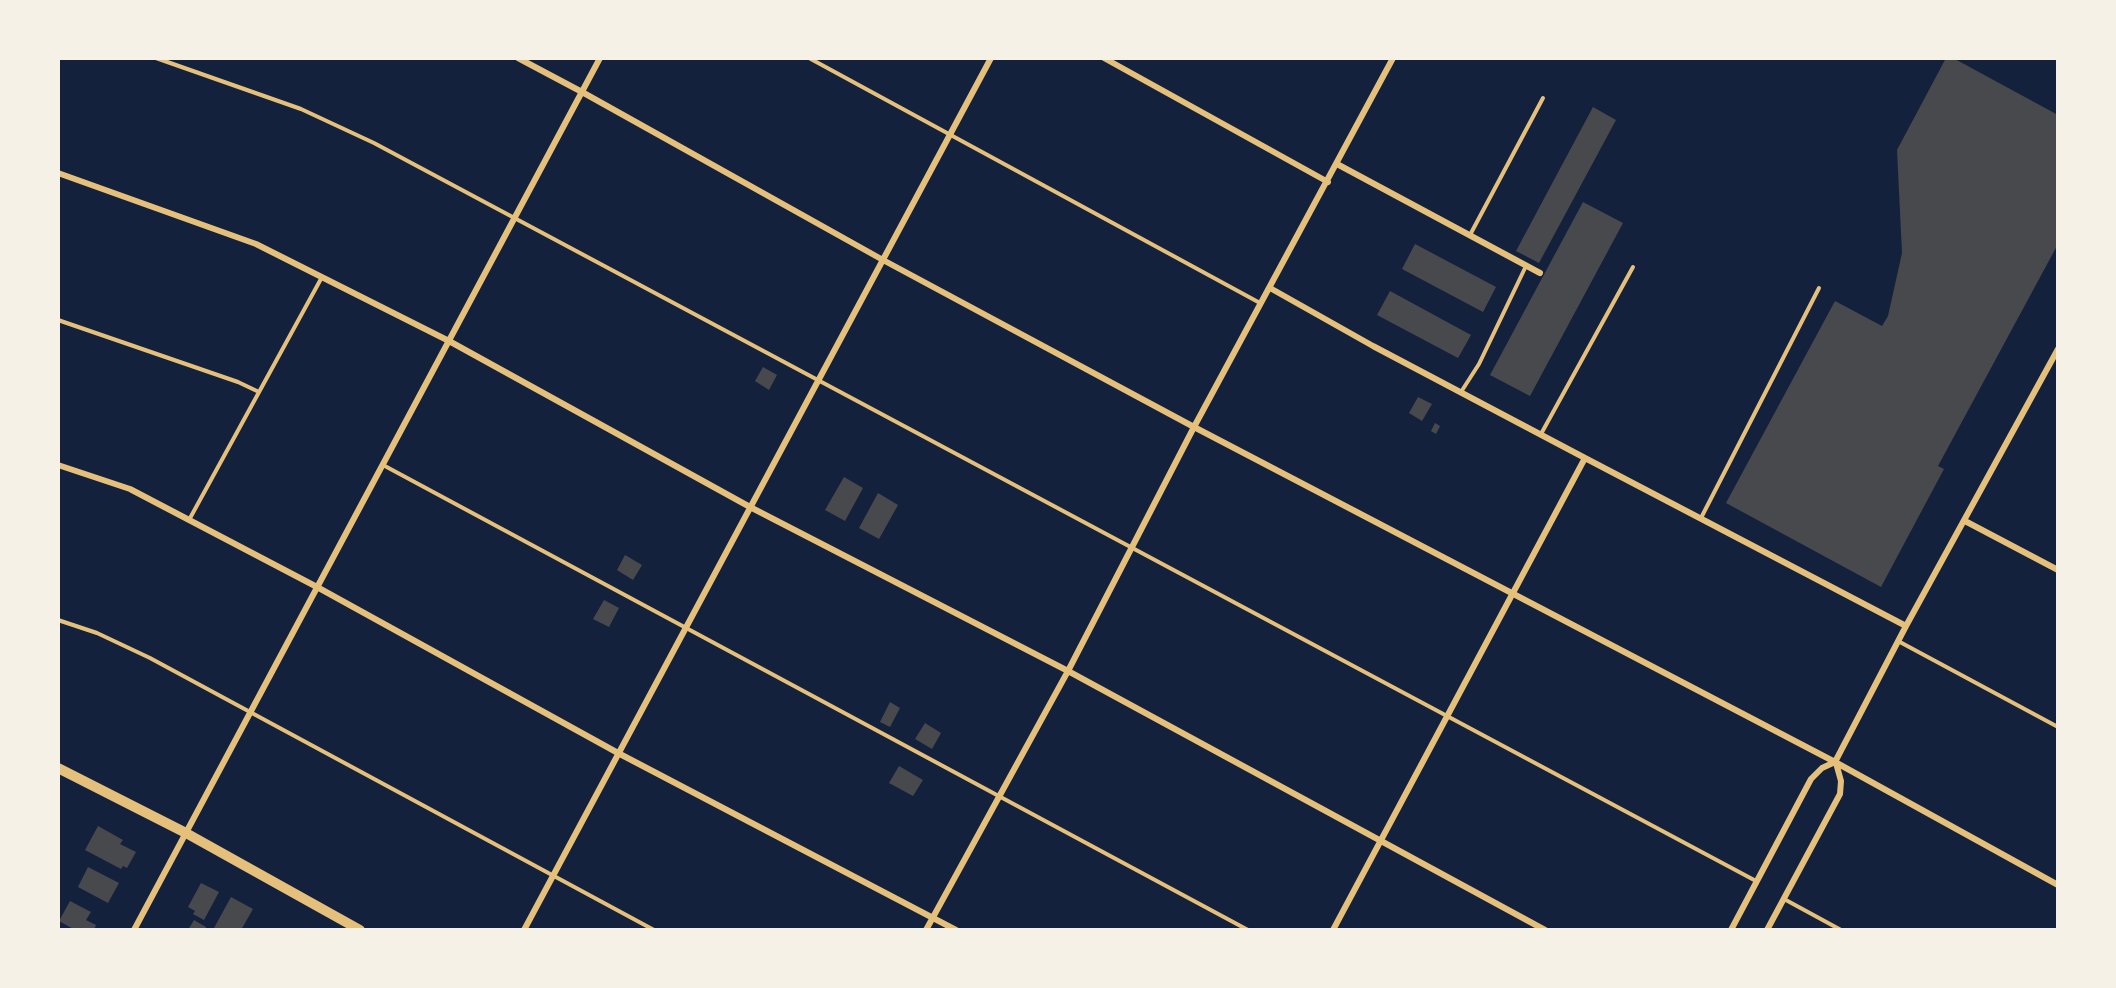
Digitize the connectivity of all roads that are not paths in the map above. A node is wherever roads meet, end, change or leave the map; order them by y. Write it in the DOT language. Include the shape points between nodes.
graph roads {
  1 [pos="156,58"];
  2 [pos="518,58"];
  3 [pos="600,58"];
  4 [pos="809,58"];
  5 [pos="991,58"];
  6 [pos="1104,58"];
  7 [pos="1393,58"];
  8 [pos="582,92"];
  9 [pos="1543,99"];
  10 [pos="950,135"];
  11 [pos="1337,164"];
  12 [pos="58,173"];
  13 [pos="1328,182"];
  14 [pos="514,219"];
  15 [pos="1470,236"];
  16 [pos="883,260"];
  17 [pos="1526,266"];
  18 [pos="1633,267"];
  19 [pos="1540,273"];
  20 [pos="322,277"];
  21 [pos="1270,288"];
  22 [pos="1819,288"];
  23 [pos="1261,304"];
  24 [pos="58,320"];
  25 [pos="449,341"];
  26 [pos="2058,349"];
  27 [pos="818,381"];
  28 [pos="259,392"];
  29 [pos="1461,393"];
  30 [pos="1194,427"];
  31 [pos="1541,435"];
  32 [pos="1585,458"];
  33 [pos="58,465"];
  34 [pos="383,465"];
  35 [pos="750,507"];
  36 [pos="1701,519"];
  37 [pos="189,520"];
  38 [pos="1965,521"];
  39 [pos="1132,548"];
  40 [pos="2058,570"];
  41 [pos="317,587"];
  42 [pos="1512,594"];
  43 [pos="58,620"];
  44 [pos="1906,626"];
  45 [pos="686,627"];
  46 [pos="1898,641"];
  47 [pos="1068,671"];
  48 [pos="250,712"];
  49 [pos="1447,716"];
  50 [pos="2058,727"];
  51 [pos="618,753"];
  52 [pos="1835,762"];
  53 [pos="59,769"];
  54 [pos="999,796"];
  55 [pos="186,833"];
  56 [pos="1381,842"];
  57 [pos="553,875"];
  58 [pos="1757,882"];
  59 [pos="2058,885"];
  60 [pos="1784,899"];
  61 [pos="933,917"];
  62 [pos="134,930"];
  63 [pos="360,930"];
  64 [pos="524,930"];
  65 [pos="654,930"];
  66 [pos="926,930"];
  67 [pos="956,930"];
  68 [pos="1248,930"];
  69 [pos="1333,930"];
  70 [pos="1545,930"];
  71 [pos="1731,930"];
  72 [pos="1767,930"];
  73 [pos="1841,930"];
  1 -- 14 [label="lane" via="301,109 374,143"];
  2 -- 8 [label="street"];
  3 -- 8 [label="street"];
  4 -- 10 [label="lane"];
  5 -- 10 [label="street"];
  6 -- 13 [label="street"];
  7 -- 11 [label="street"];
  8 -- 14 [label="street"];
  8 -- 16 [label="street"];
  9 -- 15 [label="lane"];
  10 -- 16 [label="street"];
  10 -- 23 [label="lane"];
  11 -- 13 [label="street"];
  11 -- 15 [label="street"];
  12 -- 20 [label="street" via="256,244"];
  13 -- 21 [label="street"];
  14 -- 25 [label="street"];
  14 -- 27 [label="lane"];
  15 -- 17 [label="street"];
  16 -- 27 [label="street"];
  16 -- 30 [label="street"];
  17 -- 19 [label="street"];
  17 -- 29 [label="lane"];
  18 -- 31 [label="lane"];
  20 -- 25 [label="street"];
  20 -- 28 [label="lane"];
  21 -- 23 [label="street"];
  21 -- 29 [label="street"];
  22 -- 36 [label="lane"];
  23 -- 30 [label="street"];
  24 -- 28 [label="lane"];
  25 -- 34 [label="street"];
  25 -- 35 [label="street"];
  26 -- 38 [label="street"];
  27 -- 35 [label="street"];
  27 -- 39 [label="lane"];
  28 -- 37 [label="lane"];
  29 -- 31 [label="street"];
  30 -- 39 [label="street"];
  30 -- 42 [label="street"];
  31 -- 32 [label="street"];
  32 -- 36 [label="street"];
  32 -- 42 [label="street"];
  33 -- 37 [label="street" via="130,489"];
  34 -- 41 [label="street"];
  34 -- 45 [label="lane"];
  35 -- 45 [label="street"];
  35 -- 47 [label="street"];
  36 -- 44 [label="street"];
  37 -- 41 [label="street"];
  38 -- 40 [label="street"];
  38 -- 44 [label="street"];
  39 -- 47 [label="street"];
  39 -- 49 [label="lane"];
  41 -- 48 [label="street"];
  41 -- 51 [label="street"];
  42 -- 49 [label="street"];
  42 -- 52 [label="street"];
  43 -- 48 [label="lane" via="129,648"];
  44 -- 46 [label="street"];
  45 -- 51 [label="street"];
  45 -- 54 [label="lane"];
  46 -- 50 [label="lane"];
  46 -- 52 [label="street"];
  47 -- 54 [label="street"];
  47 -- 56 [label="street"];
  48 -- 55 [label="street"];
  48 -- 57 [label="lane"];
  49 -- 56 [label="street"];
  49 -- 58 [label="lane"];
  51 -- 57 [label="street"];
  51 -- 61 [label="street"];
  52 -- 58 [label="street" via="1811,779"];
  52 -- 59 [label="street"];
  52 -- 60 [label="street" via="1840,794"];
  53 -- 55 [label="street"];
  54 -- 61 [label="street"];
  54 -- 68 [label="lane"];
  55 -- 62 [label="street"];
  55 -- 63 [label="street"];
  56 -- 69 [label="street"];
  56 -- 70 [label="street"];
  57 -- 64 [label="street"];
  57 -- 65 [label="lane"];
  58 -- 71 [label="street"];
  60 -- 72 [label="street"];
  60 -- 73 [label="lane"];
  61 -- 66 [label="street"];
  61 -- 67 [label="street"];
}
